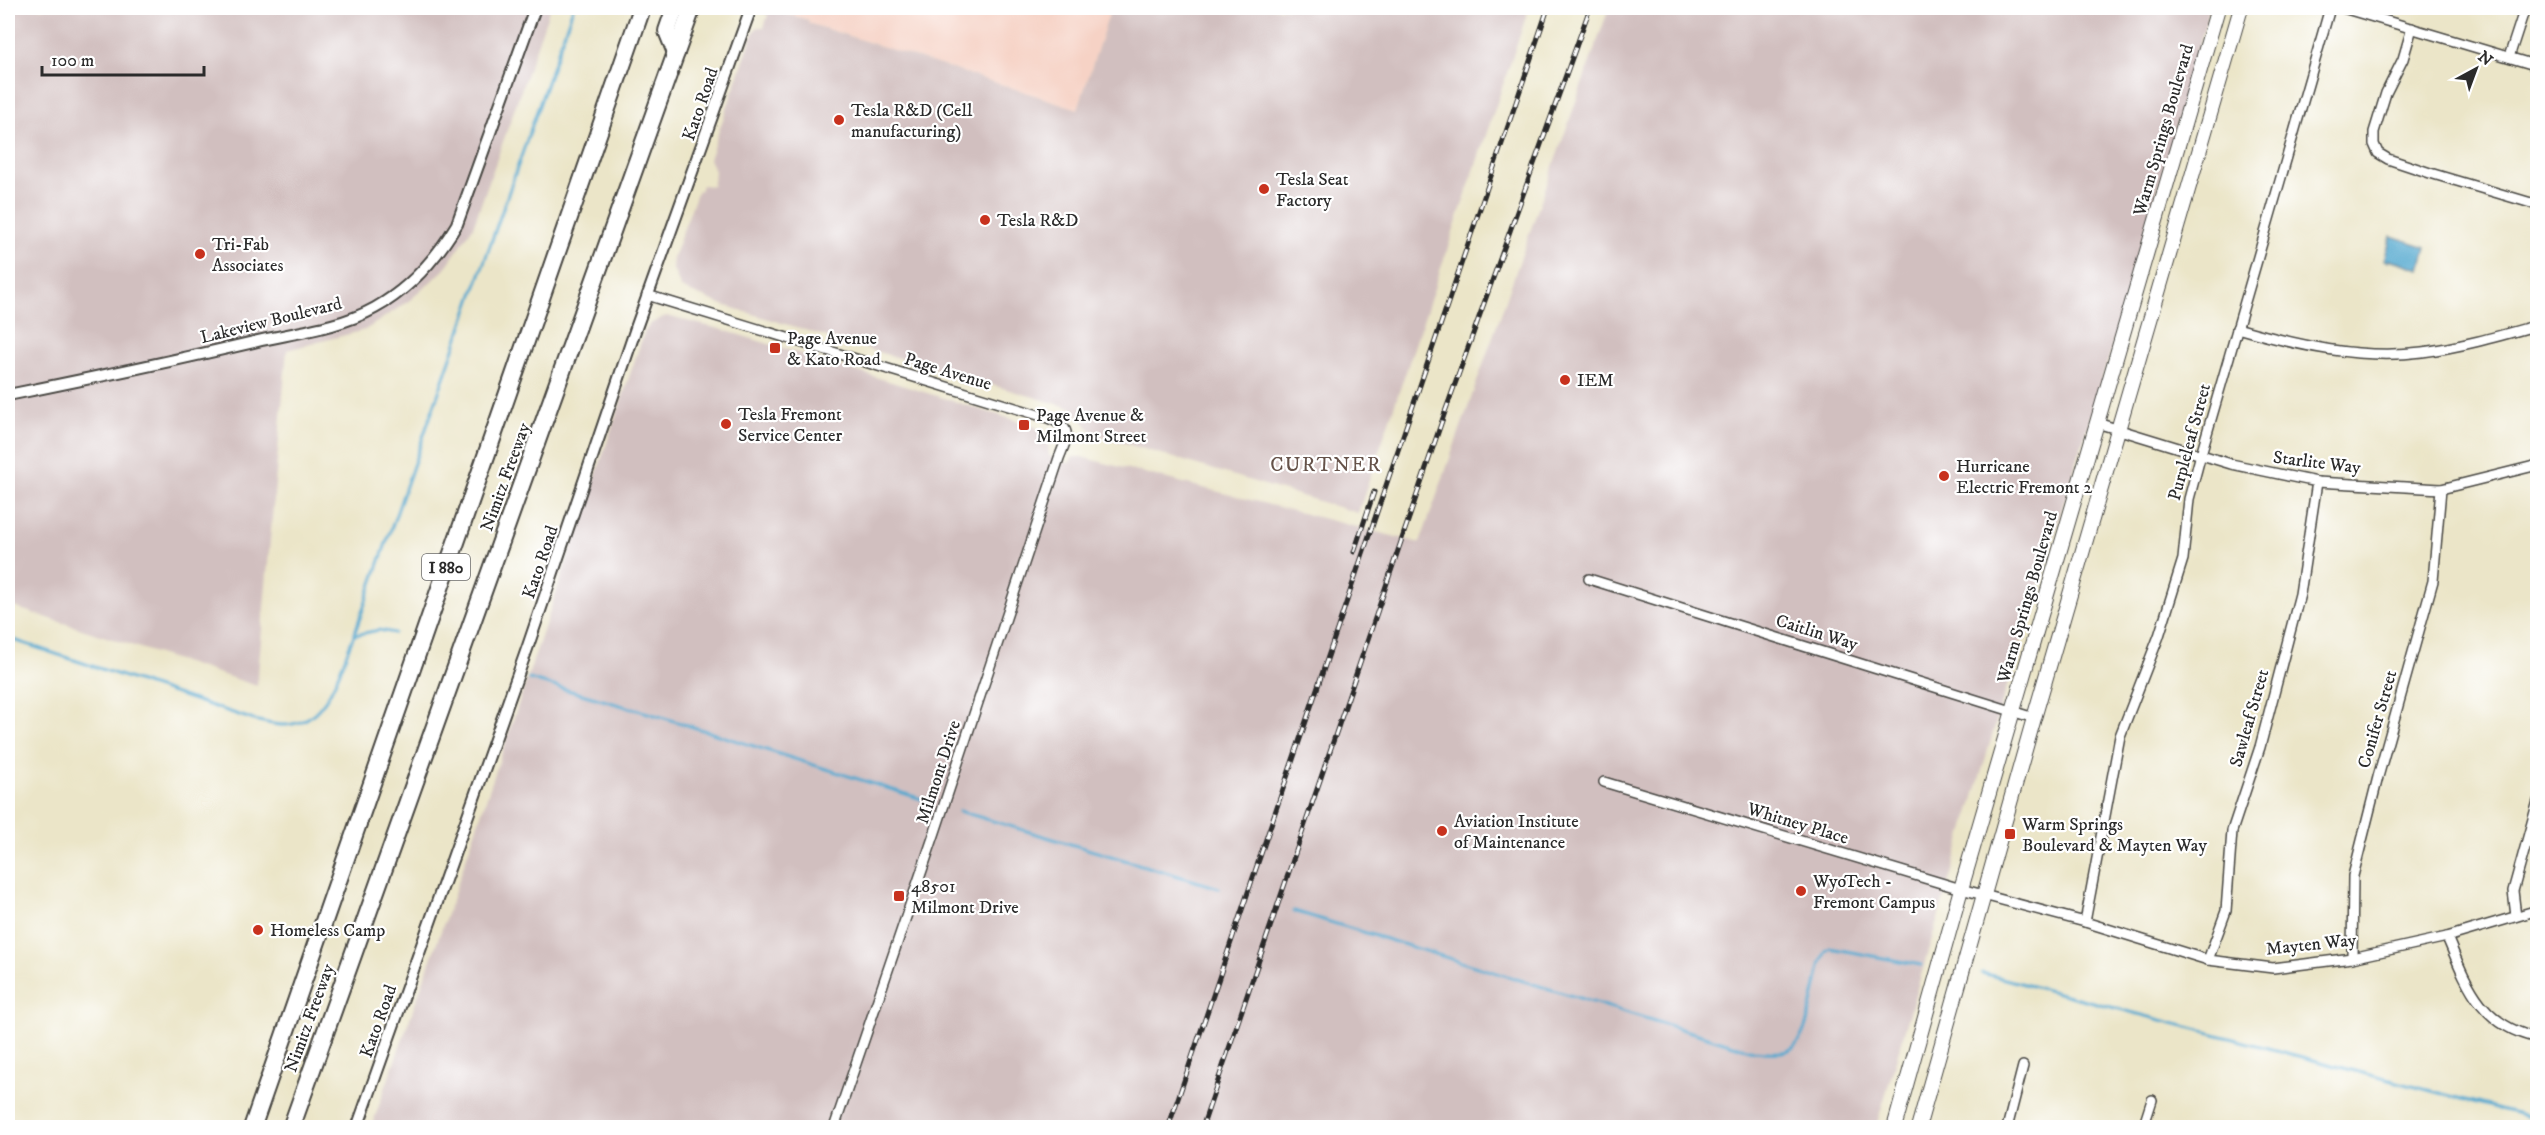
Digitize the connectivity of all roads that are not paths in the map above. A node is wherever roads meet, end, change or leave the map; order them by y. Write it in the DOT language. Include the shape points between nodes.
graph roads {
  1 [pos="535,8"];
  2 [pos="642,8"];
  3 [pos="675,8"];
  4 [pos="692,8"];
  5 [pos="751,8"];
  6 [pos="2217,8"];
  7 [pos="2241,8"];
  8 [pos="2330,8"];
  9 [pos="2343,8"];
  10 [pos="2525,8"];
  11 [pos="2412,28"];
  12 [pos="676,53"];
  13 [pos="2509,57"];
  14 [pos="2538,66"];
  15 [pos="2538,205"];
  16 [pos="647,295"];
  17 [pos="2538,325"];
  18 [pos="2237,328"];
  19 [pos="8,395"];
  20 [pos="2097,423"];
  21 [pos="1064,428"];
  22 [pos="2119,429"];
  23 [pos="2201,454"];
  24 [pos="2538,465"];
  25 [pos="2317,482"];
  26 [pos="2441,489"];
  27 [pos="1589,579"];
  28 [pos="2013,711"];
  29 [pos="2034,718"];
  30 [pos="1604,782"];
  31 [pos="2538,801"];
  32 [pos="1960,889"];
  33 [pos="1983,895"];
  34 [pos="2538,910"];
  35 [pos="2516,916"];
  36 [pos="2085,922"];
  37 [pos="2448,937"];
  38 [pos="2352,958"];
  39 [pos="2208,960"];
  40 [pos="2538,1038"];
  41 [pos="2023,1066"];
  42 [pos="2152,1100"];
  43 [pos="252,1128"];
  44 [pos="291,1128"];
  45 [pos="357,1128"];
  46 [pos="834,1128"];
  47 [pos="1894,1128"];
  48 [pos="1918,1128"];
  49 [pos="2007,1128"];
  50 [pos="2143,1128"];
  1 -- 19 [label="street, Lakeview Boulevard" via="457,224 427,267 392,298 327,326"];
  2 -- 43 [label="highway, Nimitz Freeway / I 880"];
  3 -- 12 [label="highway" via="667,31"];
  4 -- 12 [label="highway, Nimitz Freeway / I 880"];
  5 -- 16 [label="street, Kato Road"];
  6 -- 20 [label="main road, Warm Springs Boulevard"];
  7 -- 22 [label="main road"];
  8 -- 18 [label="street, Purpleleaf Street"];
  9 -- 11 [label="street"];
  10 -- 13 [label="street"];
  11 -- 13 [label="street"];
  11 -- 15 [label="street" via="2374,132 2378,153"];
  12 -- 44 [label="highway, Nimitz Freeway / I 880"];
  13 -- 14 [label="street"];
  16 -- 21 [label="street, Page Avenue" via="1048,418"];
  16 -- 45 [label="street, Kato Road" via="528,646"];
  17 -- 18 [label="street" via="2450,348 2390,354 2328,349"];
  18 -- 23 [label="street, Purpleleaf Street"];
  20 -- 22 [label="street, Starlite Way"];
  20 -- 28 [label="main road, Warm Springs Boulevard"];
  21 -- 46 [label="street, Milmont Drive" via="1067,441"];
  22 -- 23 [label="street, Starlite Way"];
  22 -- 29 [label="main road"];
  23 -- 25 [label="street, Starlite Way"];
  23 -- 36 [label="street, Purpleleaf Street" via="2189,499 2183,559 2120,736"];
  24 -- 26 [label="street, Starlite Way"];
  25 -- 26 [label="street, Starlite Way"];
  25 -- 39 [label="street, Sawleaf Street" via="2300,594 2260,747 2232,831 2226,911"];
  26 -- 38 [label="street, Conifer Street" via="2433,581 2353,876"];
  27 -- 28 [label="street, Caitlin Way"];
  28 -- 29 [label="street, Caitlin Way"];
  28 -- 32 [label="main road, Warm Springs Boulevard"];
  29 -- 33 [label="main road"];
  30 -- 32 [label="street, Whitney Place"];
  31 -- 35 [label="street" via="2513,891"];
  32 -- 33 [label="street, Whitney Place"];
  32 -- 47 [label="main road, Warm Springs Boulevard"];
  33 -- 36 [label="street, Mayten Way"];
  33 -- 48 [label="main road"];
  34 -- 35 [label="street, Mayten Way"];
  35 -- 37 [label="street, Mayten Way"];
  36 -- 39 [label="street, Mayten Way"];
  37 -- 38 [label="street, Mayten Way"];
  37 -- 40 [label="street" via="2467,987 2495,1021"];
  38 -- 39 [label="street, Mayten Way" via="2273,968"];
  41 -- 49 [label="street"];
  42 -- 50 [label="street"];
}
